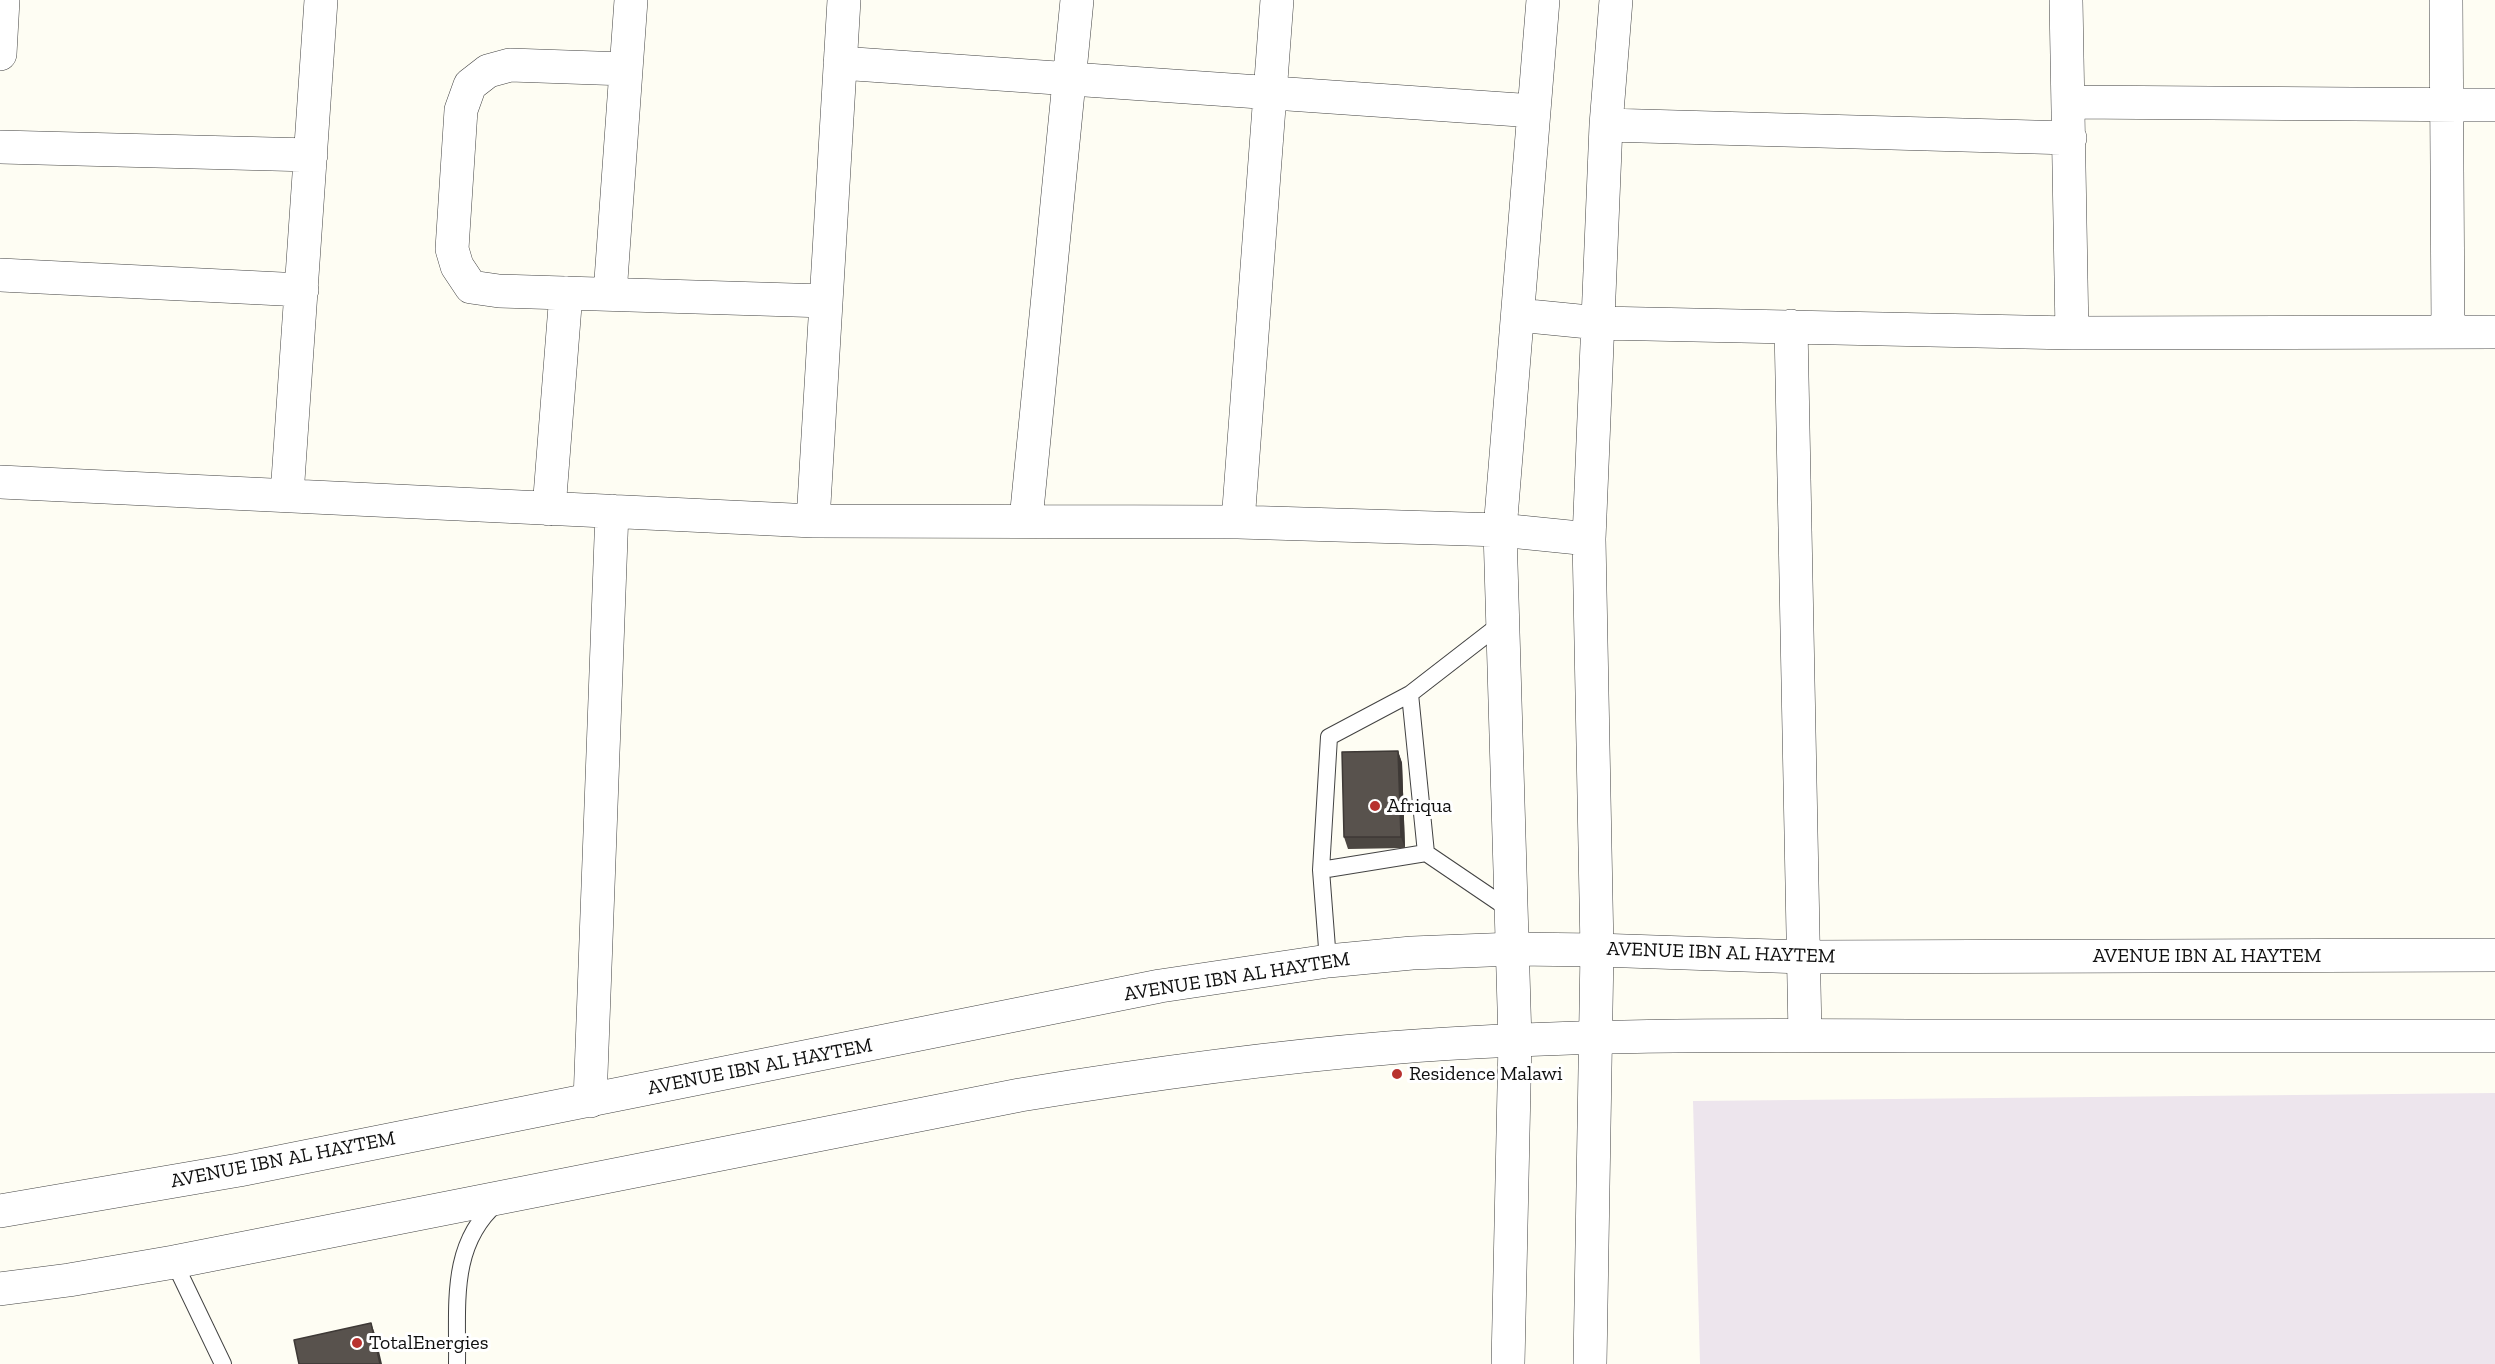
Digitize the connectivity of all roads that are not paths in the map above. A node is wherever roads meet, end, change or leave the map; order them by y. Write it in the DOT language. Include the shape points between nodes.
graph roads {
  1 [pos="3,0"];
  2 [pos="321,0"];
  3 [pos="631,0"];
  4 [pos="844,0"];
  5 [pos="1077,0"];
  6 [pos="1277,0"];
  7 [pos="1543,0"];
  8 [pos="1616,0"];
  9 [pos="2066,0"];
  10 [pos="2446,0"];
  11 [pos="0,54"];
  12 [pos="840,63"];
  13 [pos="626,69"];
  14 [pos="1069,80"];
  15 [pos="1270,94"];
  16 [pos="2069,102"];
  17 [pos="2446,105"];
  18 [pos="2495,105"];
  19 [pos="1534,111"];
  20 [pos="1606,125"];
  21 [pos="2070,138"];
  22 [pos="0,147"];
  23 [pos="311,155"];
  24 [pos="0,274"];
  25 [pos="302,290"];
  26 [pos="566,293"];
  27 [pos="610,294"];
  28 [pos="826,301"];
  29 [pos="1518,315"];
  30 [pos="1599,323"];
  31 [pos="1791,326"];
  32 [pos="2448,332"];
  33 [pos="2495,332"];
  34 [pos="2072,333"];
  35 [pos="0,483"];
  36 [pos="287,495"];
  37 [pos="549,509"];
  38 [pos="612,511"];
  39 [pos="1026,520"];
  40 [pos="813,521"];
  41 [pos="1238,522"];
  42 [pos="1500,530"];
  43 [pos="1589,538"];
  44 [pos="1503,622"];
  45 [pos="1410,694"];
  46 [pos="1426,853"];
  47 [pos="1321,870"];
  48 [pos="1513,912"];
  49 [pos="1514,949"];
  50 [pos="1597,950"];
  51 [pos="2495,955"];
  52 [pos="1803,957"];
  53 [pos="1328,961"];
  54 [pos="1805,1035"];
  55 [pos="2495,1036"];
  56 [pos="1596,1038"];
  57 [pos="1515,1041"];
  58 [pos="590,1101"];
  59 [pos="503,1197"];
  60 [pos="0,1211"];
  61 [pos="174,1262"];
  62 [pos="0,1289"];
  63 [pos="224,1364"];
  64 [pos="457,1364"];
  65 [pos="1508,1364"];
  66 [pos="1590,1364"];
  1 -- 11 [label="street"];
  2 -- 23 [label="street"];
  3 -- 13 [label="street"];
  4 -- 12 [label="street"];
  5 -- 14 [label="street"];
  6 -- 15 [label="street"];
  7 -- 19 [label="street"];
  8 -- 20 [label="street"];
  9 -- 16 [label="street"];
  10 -- 17 [label="street"];
  12 -- 14 [label="street"];
  12 -- 28 [label="street"];
  13 -- 26 [label="street" via="510,65 488,71 470,85 461,110 452,249 457,266 471,287"];
  13 -- 27 [label="street"];
  14 -- 15 [label="street"];
  14 -- 39 [label="street"];
  15 -- 19 [label="street"];
  15 -- 41 [label="street"];
  16 -- 17 [label="street"];
  16 -- 21 [label="street"];
  17 -- 18 [label="street"];
  17 -- 32 [label="street"];
  19 -- 29 [label="street"];
  20 -- 21 [label="street"];
  20 -- 30 [label="street"];
  21 -- 34 [label="street"];
  22 -- 23 [label="street"];
  23 -- 25 [label="street"];
  24 -- 25 [label="street"];
  25 -- 36 [label="street"];
  26 -- 27 [label="street"];
  26 -- 37 [label="street"];
  27 -- 28 [label="street"];
  28 -- 40 [label="street"];
  29 -- 30 [label="street"];
  29 -- 42 [label="street"];
  30 -- 31 [label="street"];
  30 -- 43 [label="street"];
  31 -- 34 [label="street"];
  31 -- 52 [label="street"];
  32 -- 33 [label="street"];
  32 -- 34 [label="street"];
  35 -- 36 [label="street"];
  36 -- 37 [label="street"];
  37 -- 38 [label="street"];
  38 -- 40 [label="street"];
  38 -- 58 [label="street"];
  39 -- 40 [label="street"];
  39 -- 41 [label="street"];
  41 -- 42 [label="street"];
  42 -- 43 [label="street"];
  42 -- 44 [label="street"];
  43 -- 50 [label="street"];
  44 -- 45 [label="lane"];
  44 -- 48 [label="street"];
  45 -- 46 [label="lane"];
  45 -- 47 [label="lane" via="1329,737"];
  46 -- 47 [label="lane"];
  46 -- 48 [label="lane"];
  47 -- 53 [label="lane"];
  48 -- 49 [label="street"];
  49 -- 50 [label="street, AVENUE IBN AL HAYTEM"];
  49 -- 53 [label="street, AVENUE IBN AL HAYTEM"];
  49 -- 57 [label="street"];
  50 -- 52 [label="street, AVENUE IBN AL HAYTEM"];
  50 -- 56 [label="street"];
  51 -- 52 [label="street, AVENUE IBN AL HAYTEM"];
  52 -- 54 [label="street"];
  53 -- 58 [label="street, AVENUE IBN AL HAYTEM" via="1160,986"];
  54 -- 55 [label="street"];
  54 -- 56 [label="street"];
  56 -- 57 [label="street"];
  56 -- 66 [label="street"];
  57 -- 59 [label="street" via="1267,1059 1143,1075 1008,1097"];
  57 -- 65 [label="street"];
  58 -- 60 [label="street, AVENUE IBN AL HAYTEM" via="239,1170"];
  59 -- 61 [label="street"];
  59 -- 64 [label="lane" via="486,1212 463,1253"];
  61 -- 62 [label="street"];
  61 -- 63 [label="lane"];
}
